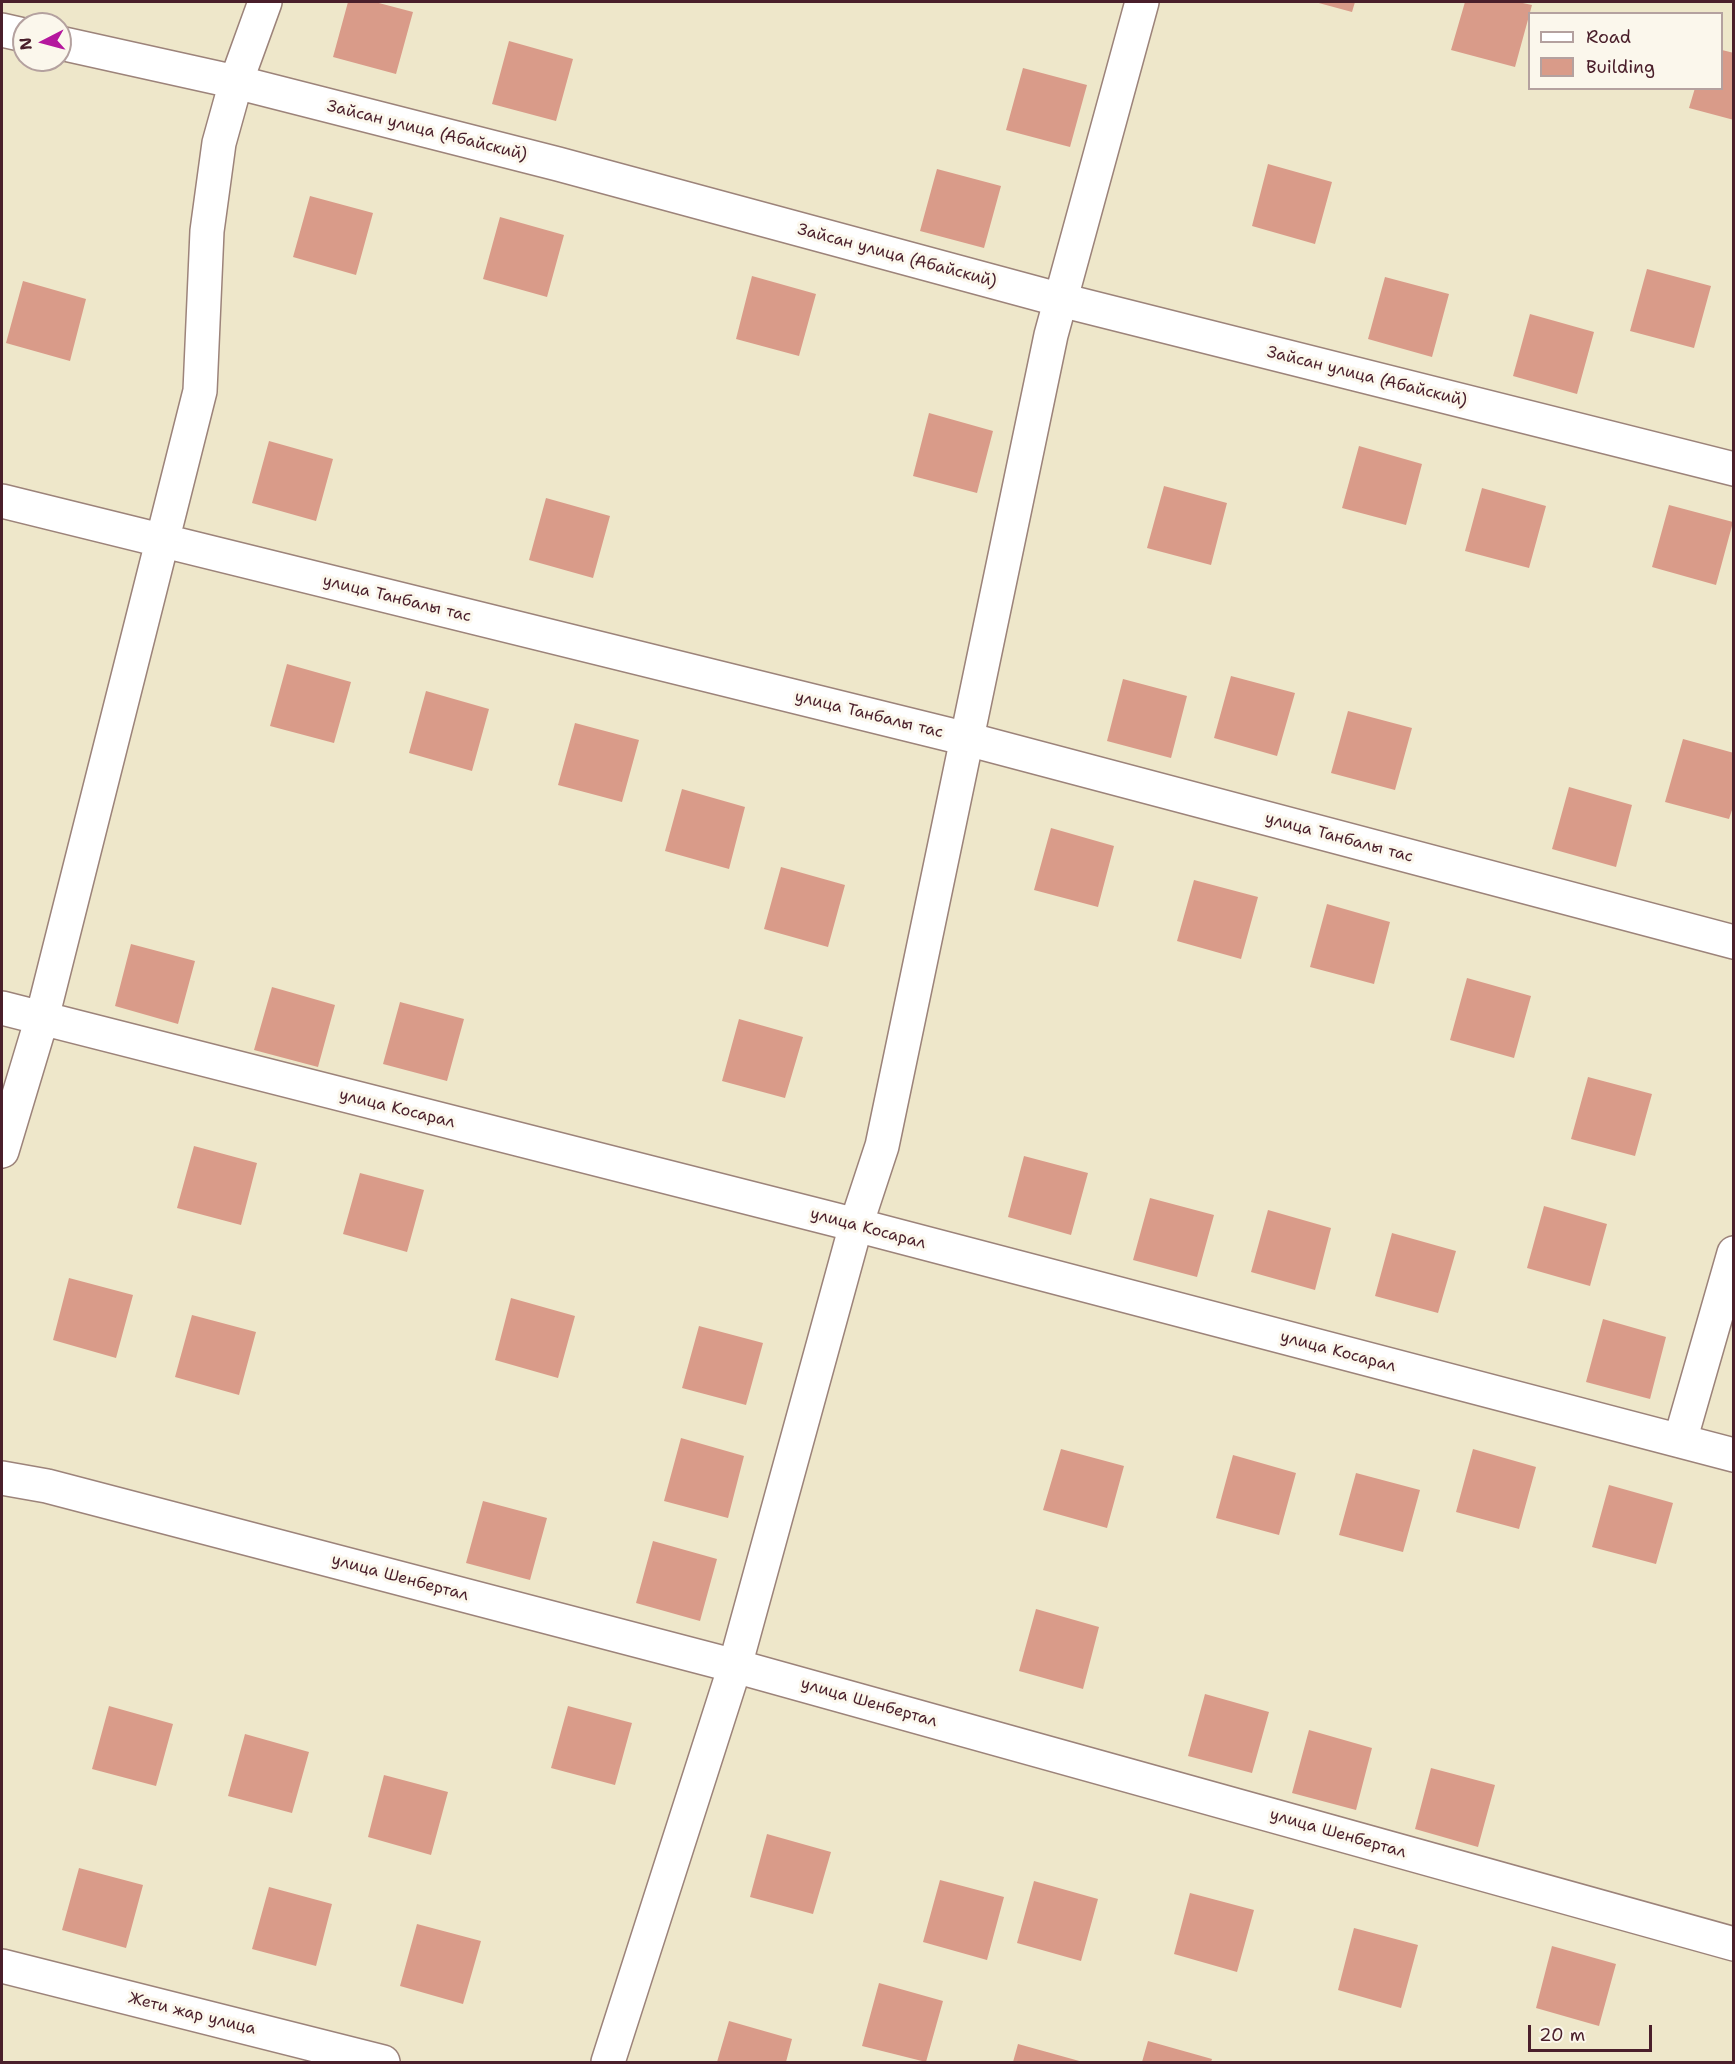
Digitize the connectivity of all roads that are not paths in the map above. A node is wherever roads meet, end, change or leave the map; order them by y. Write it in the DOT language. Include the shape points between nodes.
graph roads {
  1 [pos="265,2"];
  2 [pos="1142,2"];
  3 [pos="72,46"];
  4 [pos="236,82"];
  5 [pos="1061,300"];
  6 [pos="1734,469"];
  7 [pos="2,501"];
  8 [pos="162,541"];
  9 [pos="967,739"];
  10 [pos="1734,942"];
  11 [pos="2,1008"];
  12 [pos="42,1018"];
  13 [pos="2,1151"];
  14 [pos="856,1226"];
  15 [pos="1734,1253"];
  16 [pos="1680,1441"];
  17 [pos="1734,1455"];
  18 [pos="2,1479"];
  19 [pos="735,1666"];
  20 [pos="1734,1944"];
  21 [pos="2,1966"];
  22 [pos="382,2062"];
  23 [pos="608,2062"];
  1 -- 4 [label="street"];
  2 -- 5 [label="street"];
  3 -- 4 [label="street, Зайсан улица (Абайский)"];
  4 -- 5 [label="street, Зайсан улица (Абайский)"];
  4 -- 8 [label="street" via="219,143 207,231 200,391"];
  5 -- 6 [label="street, Зайсан улица (Абайский)"];
  5 -- 9 [label="street"];
  7 -- 8 [label="street, улица Танбалы тас"];
  8 -- 9 [label="street, улица Танбалы тас"];
  8 -- 12 [label="street"];
  9 -- 10 [label="street, улица Танбалы тас"];
  9 -- 14 [label="street" via="882,1146"];
  11 -- 12 [label="street, улица Косарал"];
  12 -- 13 [label="street"];
  12 -- 14 [label="street, улица Косарал"];
  14 -- 16 [label="street, улица Косарал"];
  14 -- 19 [label="street"];
  15 -- 16 [label="street"];
  16 -- 17 [label="street, улица Косарал"];
  18 -- 19 [label="street, улица Шенбертал" via="47,1486"];
  19 -- 20 [label="street, улица Шенбертал"];
  19 -- 23 [label="street"];
  21 -- 22 [label="street, Жети жар улица"];
}
